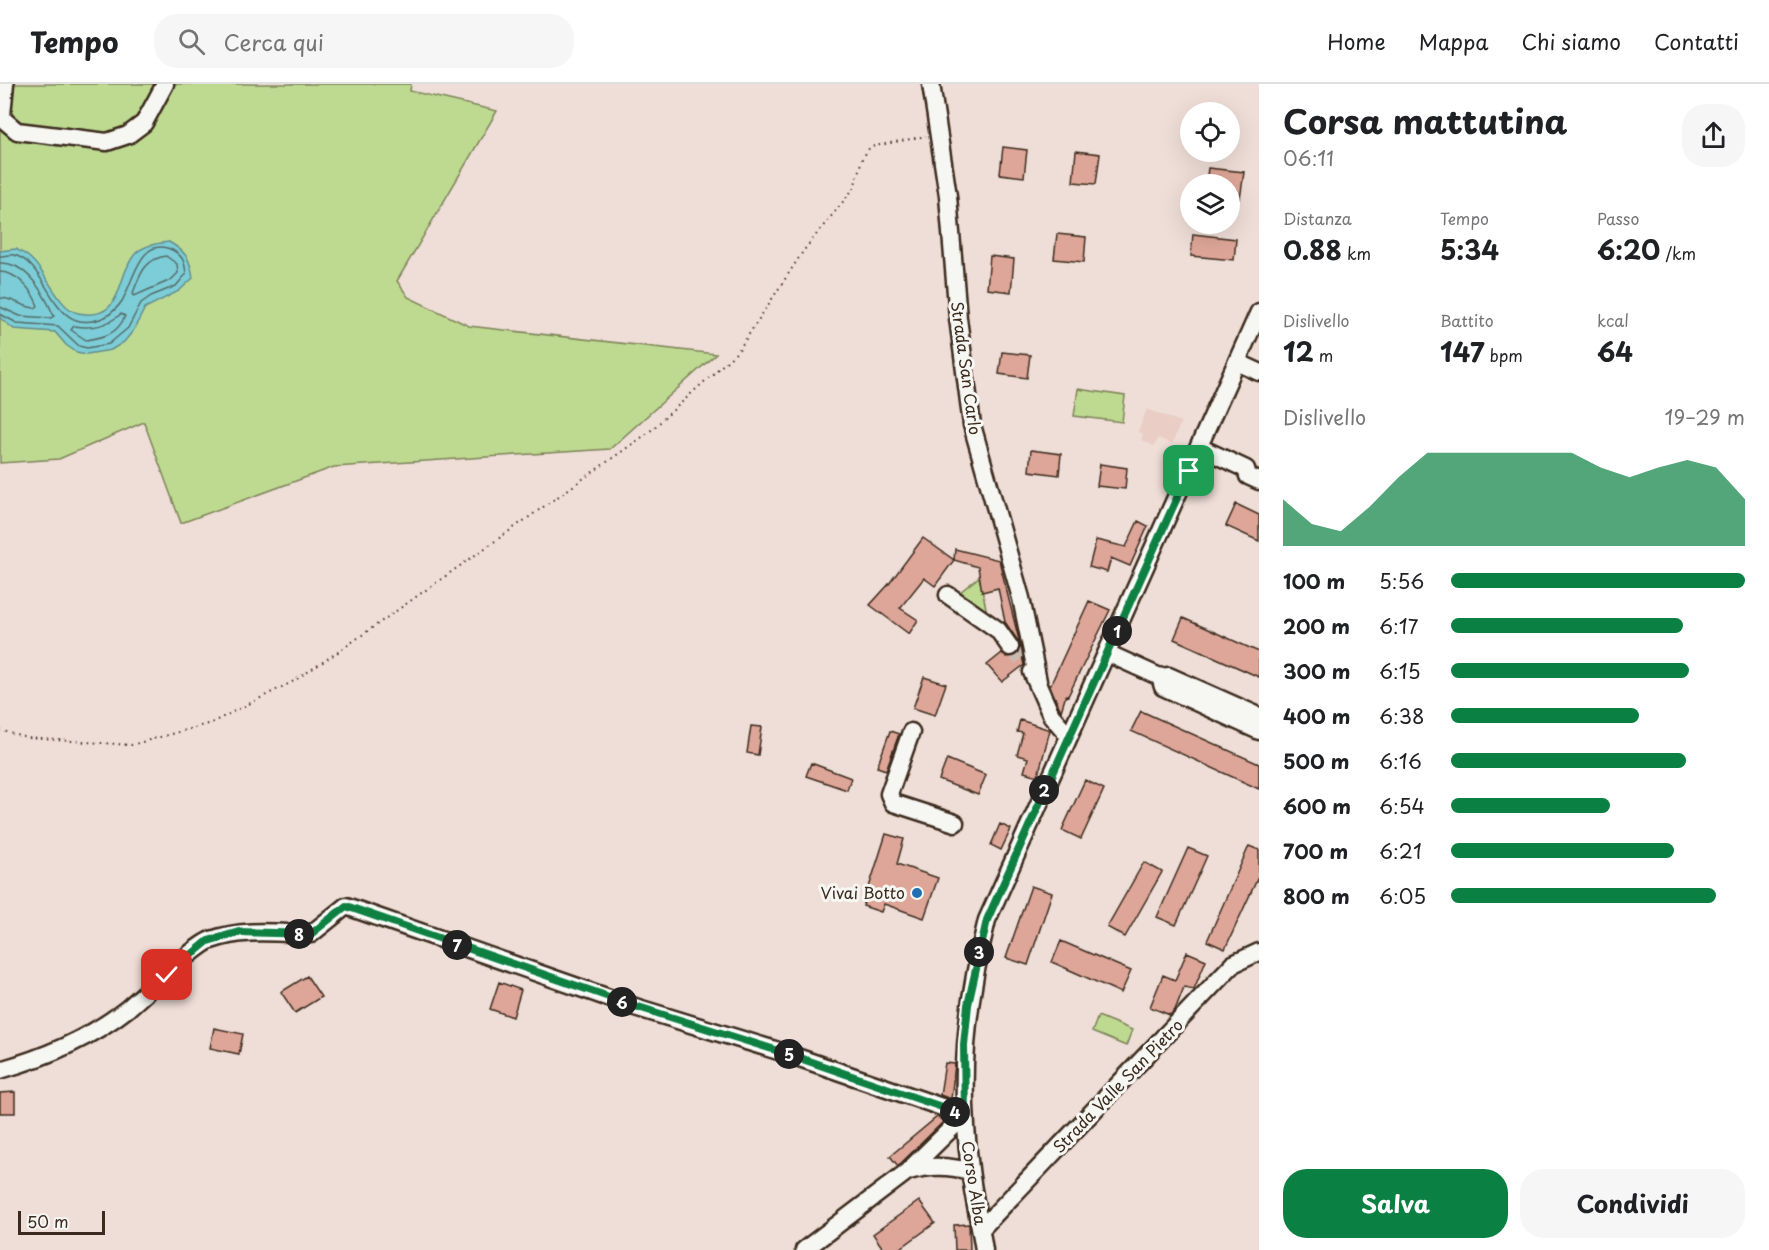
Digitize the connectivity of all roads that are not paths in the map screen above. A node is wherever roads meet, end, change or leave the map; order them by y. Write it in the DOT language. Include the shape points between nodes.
graph roads {
  1 [pos="6,84"];
  2 [pos="165,84"];
  3 [pos="931,84"];
  4 [pos="1258,316"];
  5 [pos="1237,362"];
  6 [pos="1259,372"];
  7 [pos="1199,447"];
  8 [pos="1252,468"];
  9 [pos="1259,481"];
  10 [pos="948,595"];
  11 [pos="1010,647"];
  12 [pos="1107,653"];
  13 [pos="1026,664"];
  14 [pos="1160,677"];
  15 [pos="1038,681"];
  16 [pos="1259,716"];
  17 [pos="1259,731"];
  18 [pos="911,732"];
  19 [pos="1069,736"];
  20 [pos="955,823"];
  21 [pos="1259,952"];
  22 [pos="0,1070"];
  23 [pos="965,1115"];
  24 [pos="908,1171"];
  25 [pos="970,1171"];
  26 [pos="981,1229"];
  27 [pos="804,1250"];
  28 [pos="984,1250"];
  1 -- 2 [label="street" via="2,115 17,131 107,142 128,135 144,123"];
  3 -- 15 [label="street, Strada San Carlo" via="948,196 972,425 1021,598"];
  4 -- 5 [label="street, Corso Alba"];
  5 -- 6 [label="street"];
  5 -- 7 [label="street, Corso Alba"];
  7 -- 8 [label="street"];
  7 -- 12 [label="street, Corso Alba"];
  8 -- 9 [label="street" via="1248,476"];
  10 -- 11 [label="street" via="998,630"];
  12 -- 14 [label="street"];
  12 -- 19 [label="street, Corso Alba"];
  13 -- 15 [label="street, Strada San Carlo"];
  14 -- 16 [label="street" via="1169,676"];
  14 -- 17 [label="street" via="1163,687"];
  15 -- 19 [label="street, Strada San Carlo" via="1052,715"];
  18 -- 20 [label="street" via="890,800"];
  19 -- 23 [label="street, Corso Alba" via="987,920 968,1005"];
  21 -- 26 [label="street, Strada Valle San Pietro" via="1233,964"];
  22 -- 23 [label="street" via="79,1041 125,1010 208,941 239,932 311,934 346,906"];
  23 -- 24 [label="street"];
  23 -- 25 [label="street, Corso Alba"];
  24 -- 25 [label="street" via="927,1166"];
  24 -- 27 [label="street"];
  25 -- 26 [label="street, Corso Alba"];
  26 -- 28 [label="street, Corso Alba"];
}
